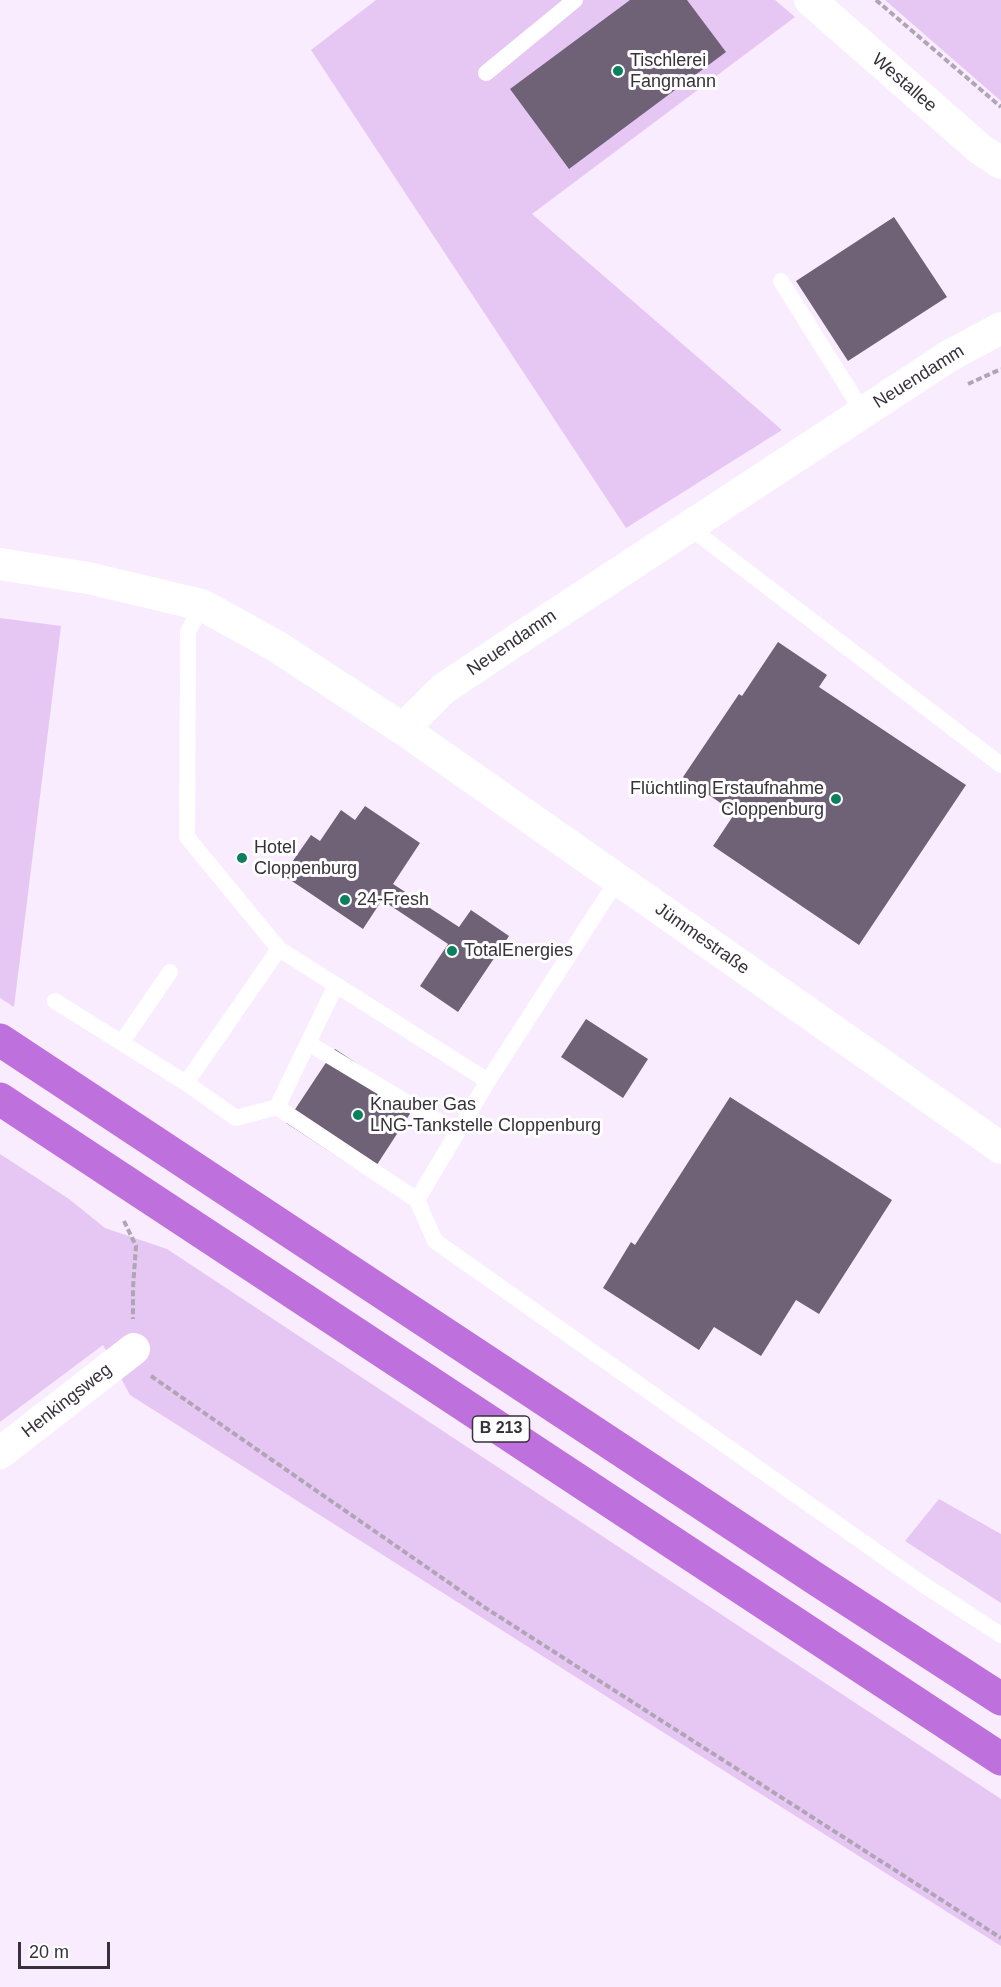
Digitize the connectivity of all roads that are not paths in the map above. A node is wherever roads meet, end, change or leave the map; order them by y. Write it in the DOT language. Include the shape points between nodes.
graph roads {
  1 [pos="575,0"];
  2 [pos="810,0"];
  3 [pos="486,73"];
  4 [pos="1001,163"];
  5 [pos="781,281"];
  6 [pos="1001,328"];
  7 [pos="863,412"];
  8 [pos="689,527"];
  9 [pos="0,564"];
  10 [pos="202,605"];
  11 [pos="403,729"];
  12 [pos="1001,765"];
  13 [pos="618,879"];
  14 [pos="279,949"];
  15 [pos="170,972"];
  16 [pos="336,985"];
  17 [pos="55,1000"];
  18 [pos="0,1040"];
  19 [pos="122,1042"];
  20 [pos="308,1043"];
  21 [pos="488,1081"];
  22 [pos="186,1083"];
  23 [pos="0,1099"];
  24 [pos="277,1107"];
  25 [pos="456,1132"];
  26 [pos="1001,1148"];
  27 [pos="417,1200"];
  28 [pos="134,1349"];
  29 [pos="0,1453"];
  30 [pos="1001,1635"];
  31 [pos="1001,1699"];
  32 [pos="1001,1759"];
  1 -- 3 [label="lane"];
  2 -- 4 [label="street, Westallee"];
  5 -- 7 [label="lane"];
  6 -- 7 [label="street, Neuendamm" via="949,356"];
  7 -- 8 [label="street, Neuendamm"];
  8 -- 11 [label="street, Neuendamm" via="443,689"];
  8 -- 12 [label="lane"];
  9 -- 10 [label="street" via="88,578"];
  10 -- 11 [label="street" via="276,646"];
  10 -- 14 [label="lane" via="188,632 187,837"];
  11 -- 13 [label="street, Jümmestraße"];
  13 -- 21 [label="lane"];
  13 -- 26 [label="street, Jümmestraße"];
  14 -- 16 [label="lane"];
  14 -- 22 [label="lane"];
  15 -- 19 [label="lane"];
  16 -- 20 [label="lane"];
  16 -- 21 [label="lane"];
  17 -- 19 [label="lane"];
  18 -- 31 [label="highway, B 213"];
  19 -- 22 [label="lane"];
  20 -- 24 [label="lane"];
  20 -- 25 [label="lane"];
  21 -- 25 [label="lane"];
  22 -- 24 [label="lane" via="236,1118"];
  23 -- 32 [label="highway, B 213"];
  24 -- 27 [label="lane"];
  25 -- 27 [label="lane"];
  27 -- 30 [label="lane" via="435,1241"];
  28 -- 29 [label="street, Henkingsweg"];
}
